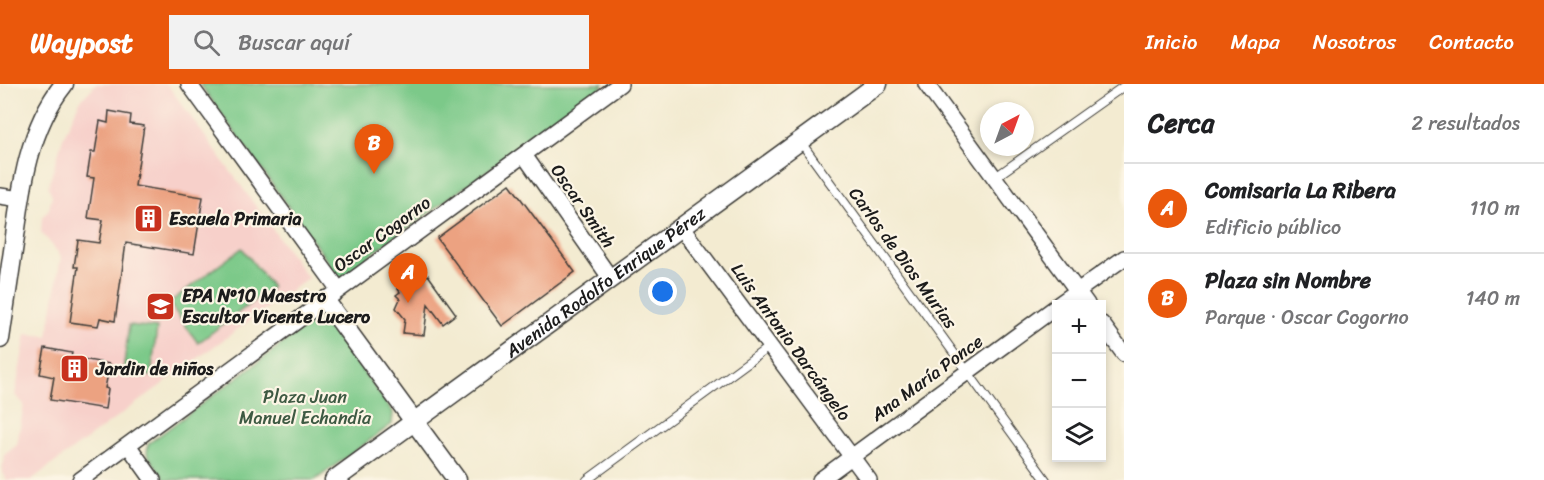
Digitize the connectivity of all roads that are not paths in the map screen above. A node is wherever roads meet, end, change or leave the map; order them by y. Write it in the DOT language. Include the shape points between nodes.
graph roads {
  1 [pos="64,84"];
  2 [pos="189,84"];
  3 [pos="878,84"];
  4 [pos="926,84"];
  5 [pos="618,85"];
  6 [pos="1124,86"];
  7 [pos="800,141"];
  8 [pos="524,155"];
  9 [pos="994,178"];
  10 [pos="0,196"];
  11 [pos="20,199"];
  12 [pos="682,228"];
  13 [pos="1124,258"];
  14 [pos="611,279"];
  15 [pos="1077,291"];
  16 [pos="332,295"];
  17 [pos="1066,300"];
  18 [pos="1084,300"];
  19 [pos="1052,310"];
  20 [pos="1106,331"];
  21 [pos="0,339"];
  22 [pos="770,346"];
  23 [pos="1124,354"];
  24 [pos="967,372"];
  25 [pos="414,421"];
  26 [pos="128,445"];
  27 [pos="852,457"];
  28 [pos="80,480"];
  29 [pos="153,480"];
  30 [pos="334,480"];
  31 [pos="457,480"];
  32 [pos="587,480"];
  33 [pos="820,480"];
  34 [pos="869,480"];
  35 [pos="1047,480"];
  1 -- 11 [label="street" via="42,118"];
  2 -- 16 [label="street"];
  3 -- 7 [label="street, Avenida Rodolfo Enrique Pérez"];
  4 -- 9 [label="street"];
  5 -- 8 [label="street, Oscar Cogorno"];
  6 -- 9 [label="lane"];
  7 -- 12 [label="street, Avenida Rodolfo Enrique Pérez"];
  7 -- 24 [label="lane, Carlos de Dios Murias"];
  8 -- 14 [label="street, Oscar Smith"];
  8 -- 16 [label="street, Oscar Cogorno"];
  9 -- 15 [label="street"];
  10 -- 11 [label="street"];
  11 -- 21 [label="street"];
  12 -- 14 [label="street, Avenida Rodolfo Enrique Pérez"];
  12 -- 22 [label="street, Luis Antonio Darcángelo"];
  13 -- 15 [label="street, Ana María Ponce"];
  14 -- 25 [label="street, Avenida Rodolfo Enrique Pérez"];
  15 -- 17 [label="street, Ana María Ponce"];
  15 -- 18 [label="street"];
  16 -- 25 [label="street"];
  16 -- 26 [label="street, Oscar Cogorno"];
  19 -- 24 [label="street, Ana María Ponce"];
  20 -- 23 [label="street"];
  22 -- 27 [label="street, Luis Antonio Darcángelo"];
  22 -- 32 [label="lane"];
  24 -- 27 [label="street, Ana María Ponce"];
  24 -- 35 [label="lane, Carlos de Dios Murias"];
  25 -- 30 [label="street, Avenida Rodolfo Enrique Pérez"];
  25 -- 31 [label="street"];
  26 -- 28 [label="street, Oscar Cogorno"];
  26 -- 29 [label="street"];
  27 -- 33 [label="street, Ana María Ponce"];
  27 -- 34 [label="street, Luis Antonio Darcángelo"];
}
